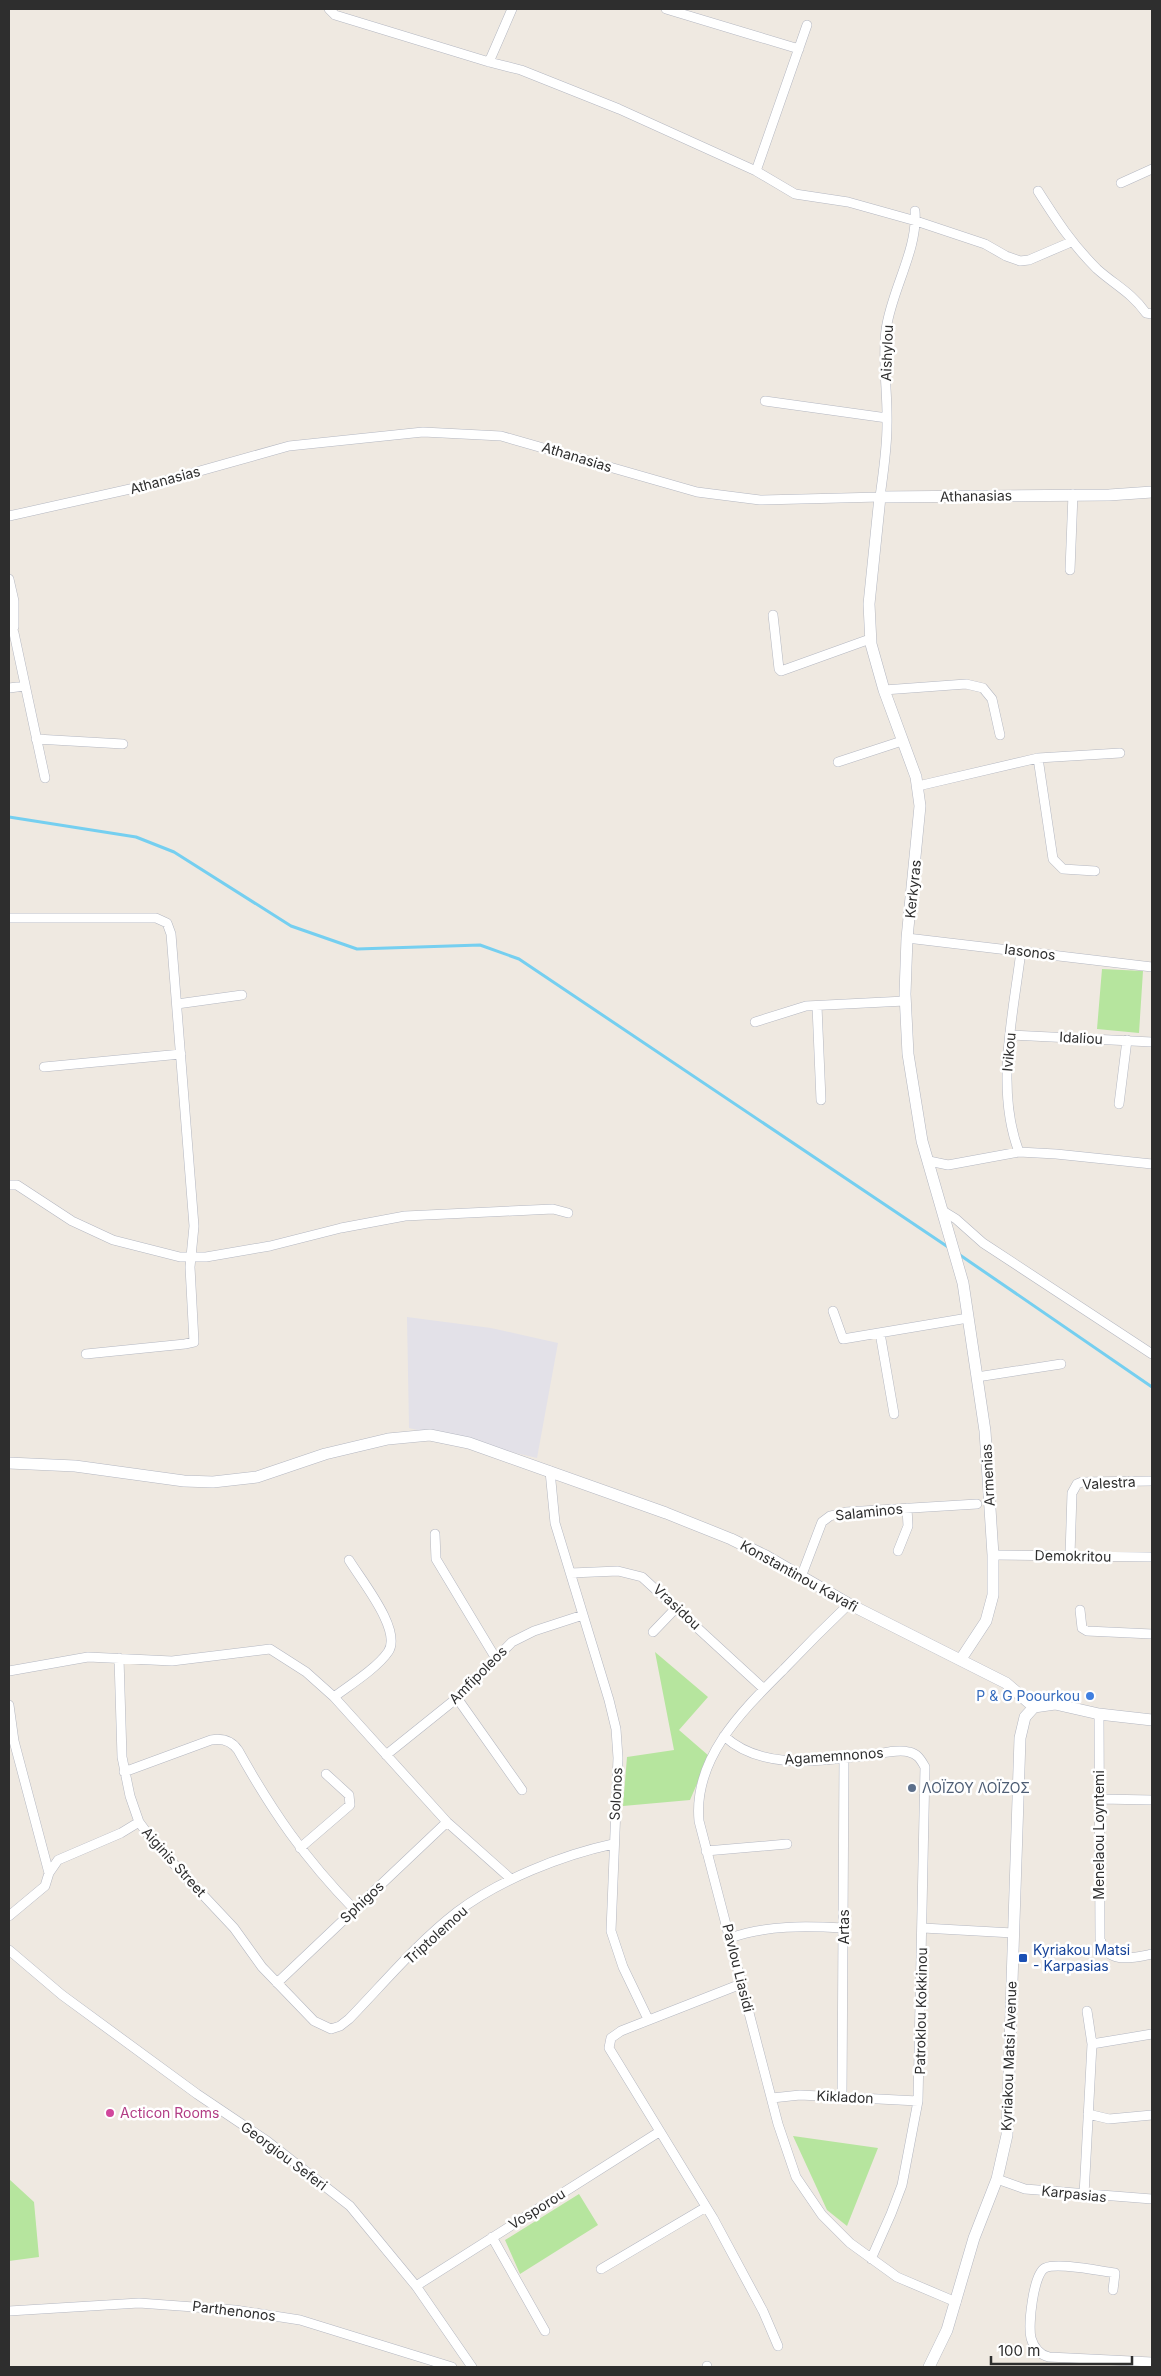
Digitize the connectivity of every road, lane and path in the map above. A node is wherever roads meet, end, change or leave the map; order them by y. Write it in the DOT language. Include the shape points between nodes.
graph roads {
  1 [pos="329,9"];
  2 [pos="512,9"];
  3 [pos="666,9"];
  4 [pos="807,26"];
  5 [pos="799,49"];
  6 [pos="489,62"];
  7 [pos="1152,169"];
  8 [pos="756,171"];
  9 [pos="1121,183"];
  10 [pos="1038,192"];
  11 [pos="915,216"];
  12 [pos="1071,242"];
  13 [pos="1152,314"];
  14 [pos="765,401"];
  15 [pos="887,418"];
  16 [pos="1152,492"];
  17 [pos="1073,494"];
  18 [pos="880,497"];
  19 [pos="9,516"];
  20 [pos="1070,570"];
  21 [pos="9,579"];
  22 [pos="773,614"];
  23 [pos="9,620"];
  24 [pos="14,632"];
  25 [pos="870,640"];
  26 [pos="25,686"];
  27 [pos="9,688"];
  28 [pos="884,690"];
  29 [pos="1000,735"];
  30 [pos="36,739"];
  31 [pos="902,741"];
  32 [pos="123,744"];
  33 [pos="1120,753"];
  34 [pos="1038,758"];
  35 [pos="838,762"];
  36 [pos="45,778"];
  37 [pos="918,786"];
  38 [pos="1095,871"];
  39 [pos="9,918"];
  40 [pos="907,938"];
  41 [pos="1020,951"];
  42 [pos="1152,967"];
  43 [pos="242,995"];
  44 [pos="905,1001"];
  45 [pos="177,1004"];
  46 [pos="817,1006"];
  47 [pos="755,1022"];
  48 [pos="1011,1034"];
  49 [pos="1127,1040"];
  50 [pos="1152,1042"];
  51 [pos="181,1054"];
  52 [pos="44,1067"];
  53 [pos="821,1100"];
  54 [pos="1119,1104"];
  55 [pos="1019,1152"];
  56 [pos="929,1161"];
  57 [pos="1152,1164"];
  58 [pos="9,1184"];
  59 [pos="568,1213"];
  60 [pos="944,1216"];
  61 [pos="191,1257"];
  62 [pos="963,1283"];
  63 [pos="833,1311"];
  64 [pos="968,1318"];
  65 [pos="880,1332"];
  66 [pos="86,1354"];
  67 [pos="1152,1354"];
  68 [pos="1061,1364"];
  69 [pos="977,1377"];
  70 [pos="894,1414"];
  71 [pos="9,1463"];
  72 [pos="550,1471"];
  73 [pos="1152,1481"];
  74 [pos="977,1504"];
  75 [pos="907,1508"];
  76 [pos="435,1534"];
  77 [pos="898,1551"];
  78 [pos="1070,1554"];
  79 [pos="993,1555"];
  80 [pos="1152,1557"];
  81 [pos="349,1560"];
  82 [pos="571,1574"];
  83 [pos="801,1577"];
  84 [pos="849,1604"];
  85 [pos="676,1607"];
  86 [pos="1080,1610"];
  87 [pos="583,1615"];
  88 [pos="653,1632"];
  89 [pos="1152,1634"];
  90 [pos="495,1657"];
  91 [pos="119,1658"];
  92 [pos="962,1659"];
  93 [pos="9,1671"];
  94 [pos="764,1689"];
  95 [pos="334,1697"];
  96 [pos="456,1698"];
  97 [pos="9,1705"];
  98 [pos="1034,1707"];
  99 [pos="1099,1714"];
  100 [pos="1152,1720"];
  101 [pos="724,1736"];
  102 [pos="386,1755"];
  103 [pos="918,1756"];
  104 [pos="844,1758"];
  105 [pos="124,1772"];
  106 [pos="326,1774"];
  107 [pos="522,1790"];
  108 [pos="1100,1799"];
  109 [pos="1152,1800"];
  110 [pos="139,1822"];
  111 [pos="447,1822"];
  112 [pos="613,1844"];
  113 [pos="787,1844"];
  114 [pos="300,1848"];
  115 [pos="706,1850"];
  116 [pos="50,1873"];
  117 [pos="511,1880"];
  118 [pos="354,1909"];
  119 [pos="9,1916"];
  120 [pos="844,1928"];
  121 [pos="923,1928"];
  122 [pos="1013,1933"];
  123 [pos="730,1938"];
  124 [pos="9,1950"];
  125 [pos="1152,1954"];
  126 [pos="277,1983"];
  127 [pos="741,1984"];
  128 [pos="1087,2011"];
  129 [pos="648,2019"];
  130 [pos="331,2029"];
  131 [pos="1152,2034"];
  132 [pos="1092,2044"];
  133 [pos="842,2097"];
  134 [pos="772,2098"];
  135 [pos="918,2101"];
  136 [pos="1088,2114"];
  137 [pos="1152,2115"];
  138 [pos="659,2132"];
  139 [pos="997,2179"];
  140 [pos="1084,2195"];
  141 [pos="1152,2199"];
  142 [pos="706,2207"];
  143 [pos="492,2237"];
  144 [pos="871,2259"];
  145 [pos="601,2269"];
  146 [pos="416,2286"];
  147 [pos="1114,2290"];
  148 [pos="956,2302"];
  149 [pos="9,2311"];
  150 [pos="545,2331"];
  151 [pos="778,2346"];
  152 [pos="1152,2362"];
  153 [pos="452,2367"];
  154 [pos="472,2367"];
  155 [pos="929,2367"];
  1 -- 6 [label="street" via="335,15"];
  2 -- 6 [label="street"];
  3 -- 5 [label="street"];
  4 -- 5 [label="street"];
  5 -- 8 [label="street"];
  6 -- 8 [label="street" via="521,70 619,108"];
  7 -- 9 [label="street"];
  8 -- 11 [label="street" via="795,194"];
  10 -- 12 [label="street"];
  11 -- 12 [label="street" via="1020,261"];
  11 -- 15 [label="street, Aishylou" via="886,331"];
  12 -- 13 [label="street" via="1106,277 1134,297 1146,313"];
  14 -- 15 [label="street"];
  15 -- 18 [label="street, Aishylou"];
  16 -- 17 [label="street, Athanasias"];
  17 -- 18 [label="street, Athanasias"];
  17 -- 20 [label="street"];
  18 -- 19 [label="street, Athanasias" via="760,500 697,492 501,436 423,432 289,446 157,483"];
  18 -- 25 [label="street, Kerkyras" via="869,604"];
  21 -- 24 [label="street" via="14,601"];
  22 -- 25 [label="street" via="781,672"];
  23 -- 24 [label="street"];
  24 -- 26 [label="street"];
  25 -- 28 [label="street, Kerkyras"];
  26 -- 27 [label="street"];
  26 -- 30 [label="street"];
  28 -- 29 [label="street" via="966,684 983,688 992,700"];
  28 -- 31 [label="street, Kerkyras"];
  30 -- 32 [label="street"];
  30 -- 36 [label="street"];
  31 -- 35 [label="street"];
  31 -- 37 [label="street, Kerkyras"];
  33 -- 34 [label="street"];
  34 -- 37 [label="street"];
  34 -- 38 [label="street" via="1053,859 1064,869"];
  37 -- 40 [label="street, Kerkyras" via="919,827"];
  39 -- 45 [label="street" via="163,920 171,934"];
  40 -- 41 [label="street, Iasonos"];
  40 -- 44 [label="street, Kerkyras"];
  41 -- 42 [label="street, Iasonos"];
  41 -- 48 [label="street, Ivikou"];
  43 -- 45 [label="street"];
  44 -- 46 [label="street"];
  44 -- 56 [label="street, Kerkyras" via="916,1111"];
  45 -- 51 [label="street"];
  46 -- 47 [label="street" via="806,1006"];
  46 -- 53 [label="street"];
  48 -- 49 [label="street, Idaliou"];
  48 -- 55 [label="street, Ivikou" via="1008,1105"];
  49 -- 50 [label="street, Idaliou"];
  49 -- 54 [label="street"];
  51 -- 52 [label="street"];
  51 -- 61 [label="street" via="194,1226"];
  55 -- 56 [label="street" via="948,1165"];
  55 -- 57 [label="street"];
  56 -- 60 [label="street, Kerkyras"];
  58 -- 61 [label="street" via="17,1185 72,1221 113,1240"];
  59 -- 61 [label="street" via="553,1209 405,1216 270,1246"];
  60 -- 62 [label="street, Kerkyras"];
  60 -- 67 [label="street" via="956,1219 983,1243"];
  61 -- 66 [label="street" via="194,1342"];
  62 -- 64 [label="street, Armenias"];
  63 -- 65 [label="street" via="843,1338"];
  64 -- 65 [label="street"];
  64 -- 69 [label="street, Armenias"];
  65 -- 70 [label="street"];
  68 -- 69 [label="street"];
  69 -- 79 [label="street, Armenias" via="985,1428"];
  71 -- 72 [label="street, Konstantinou Kavafi" via="75,1466 184,1481 234,1481 257,1477 357,1444 430,1435 469,1443"];
  72 -- 82 [label="street, Solonos" via="555,1523"];
  72 -- 83 [label="street, Konstantinou Kavafi" via="731,1539"];
  73 -- 78 [label="street, Valestra" via="1077,1484 1072,1493"];
  74 -- 75 [label="street, Salaminos"];
  75 -- 77 [label="street" via="908,1526"];
  75 -- 83 [label="street, Salaminos" via="830,1516 820,1526"];
  76 -- 90 [label="street" via="436,1559"];
  78 -- 79 [label="street, Demokritou"];
  78 -- 80 [label="street, Demokritou"];
  79 -- 92 [label="street, Armenias" via="990,1609"];
  81 -- 95 [label="street" via="387,1621 391,1644 382,1658"];
  82 -- 85 [label="street, Vrasidou" via="618,1571 635,1574 650,1582"];
  82 -- 87 [label="street, Solonos"];
  83 -- 84 [label="street, Konstantinou Kavafi"];
  84 -- 92 [label="street, Konstantinou Kavafi"];
  84 -- 94 [label="street, Pavlou Liasidi"];
  85 -- 88 [label="street"];
  85 -- 94 [label="street, Vrasidou"];
  86 -- 89 [label="street" via="1082,1628 1087,1632"];
  87 -- 90 [label="street, Amfipoleos" via="522,1636"];
  87 -- 112 [label="street, Solonos" via="616,1729 618,1758"];
  90 -- 96 [label="street, Amfipoleos"];
  91 -- 93 [label="street" via="88,1657"];
  91 -- 95 [label="street" via="172,1661 270,1649 306,1672"];
  91 -- 105 [label="street, Aiginis Street"];
  92 -- 98 [label="street, Konstantinou Kavafi" via="1006,1683"];
  94 -- 101 [label="street, Pavlou Liasidi"];
  95 -- 102 [label="street"];
  96 -- 102 [label="street, Amfipoleos"];
  96 -- 107 [label="street"];
  97 -- 116 [label="street" via="14,1741"];
  98 -- 99 [label="street" via="1055,1704"];
  98 -- 122 [label="street, Kyriakou Matsi Avenue" via="1021,1728"];
  99 -- 100 [label="street"];
  99 -- 108 [label="street, Menelaou Loyntemi"];
  101 -- 104 [label="street, Agamemnonos" via="744,1750 783,1761"];
  101 -- 115 [label="street, Pavlou Liasidi" via="712,1757 700,1793 699,1821"];
  102 -- 111 [label="street"];
  103 -- 104 [label="street, Agamemnonos" via="901,1751"];
  103 -- 121 [label="street, Patroklou Kokkinou" via="925,1774"];
  104 -- 120 [label="street, Artas"];
  105 -- 110 [label="street, Aiginis Street"];
  105 -- 114 [label="street" via="211,1740 227,1741 238,1750 270,1806"];
  106 -- 114 [label="street" via="349,1795 350,1805"];
  108 -- 109 [label="street"];
  108 -- 125 [label="street, Menelaou Loyntemi" via="1098,1933 1101,1944 1107,1953 1123,1959"];
  110 -- 116 [label="street" via="110,1838 67,1854 58,1860"];
  110 -- 126 [label="street, Aiginis Street" via="156,1845 227,1919"];
  111 -- 117 [label="street"];
  111 -- 118 [label="street, Sphigos"];
  112 -- 117 [label="street, Triptolemou" via="559,1860"];
  112 -- 129 [label="street, Solonos" via="611,1931 623,1967"];
  113 -- 115 [label="street"];
  114 -- 118 [label="street"];
  115 -- 123 [label="street, Pavlou Liasidi"];
  116 -- 119 [label="street" via="45,1886"];
  117 -- 130 [label="street, Triptolemou" via="457,1912 349,2019"];
  118 -- 126 [label="street, Sphigos"];
  120 -- 123 [label="street" via="777,1928"];
  120 -- 133 [label="street, Artas"];
  121 -- 122 [label="street"];
  121 -- 135 [label="street, Patroklou Kokkinou"];
  122 -- 139 [label="street, Kyriakou Matsi Avenue" via="1009,2120"];
  123 -- 127 [label="street, Pavlou Liasidi"];
  124 -- 146 [label="street, Georgiou Seferi" via="62,1994 197,2094 267,2141 350,2206"];
  126 -- 130 [label="street, Aiginis Street" via="314,2021"];
  127 -- 129 [label="street"];
  127 -- 134 [label="street, Pavlou Liasidi"];
  128 -- 132 [label="street"];
  129 -- 138 [label="street" via="616,2034 611,2038 609,2048"];
  131 -- 132 [label="street"];
  132 -- 136 [label="street"];
  133 -- 134 [label="street, Kikladon" via="790,2095"];
  133 -- 135 [label="street, Kikladon"];
  134 -- 144 [label="street, Pavlou Liasidi" via="789,2161 802,2189 834,2228"];
  135 -- 144 [label="street, Patroklou Kokkinou" via="902,2185"];
  136 -- 137 [label="street" via="1109,2119"];
  136 -- 140 [label="street"];
  138 -- 142 [label="street"];
  138 -- 143 [label="street, Vosporou"];
  139 -- 140 [label="street, Karpasias" via="1025,2189"];
  139 -- 148 [label="street, Kyriakou Matsi Avenue" via="974,2238"];
  140 -- 141 [label="street, Karpasias"];
  142 -- 145 [label="street"];
  142 -- 151 [label="street" via="763,2311"];
  143 -- 146 [label="street, Vosporou"];
  143 -- 150 [label="street"];
  144 -- 148 [label="street, Pavlou Liasidi" via="898,2277"];
  146 -- 154 [label="street, Georgiou Seferi"];
  147 -- 152 [label="street" via="1115,2273 1056,2267 1044,2269 1035,2283 1030,2330 1033,2344 1040,2353 1049,2357"];
  148 -- 155 [label="street, Kyriakou Matsi Avenue"];
  149 -- 153 [label="street, Parthenonos" via="139,2303 235,2310 300,2320"];
}
